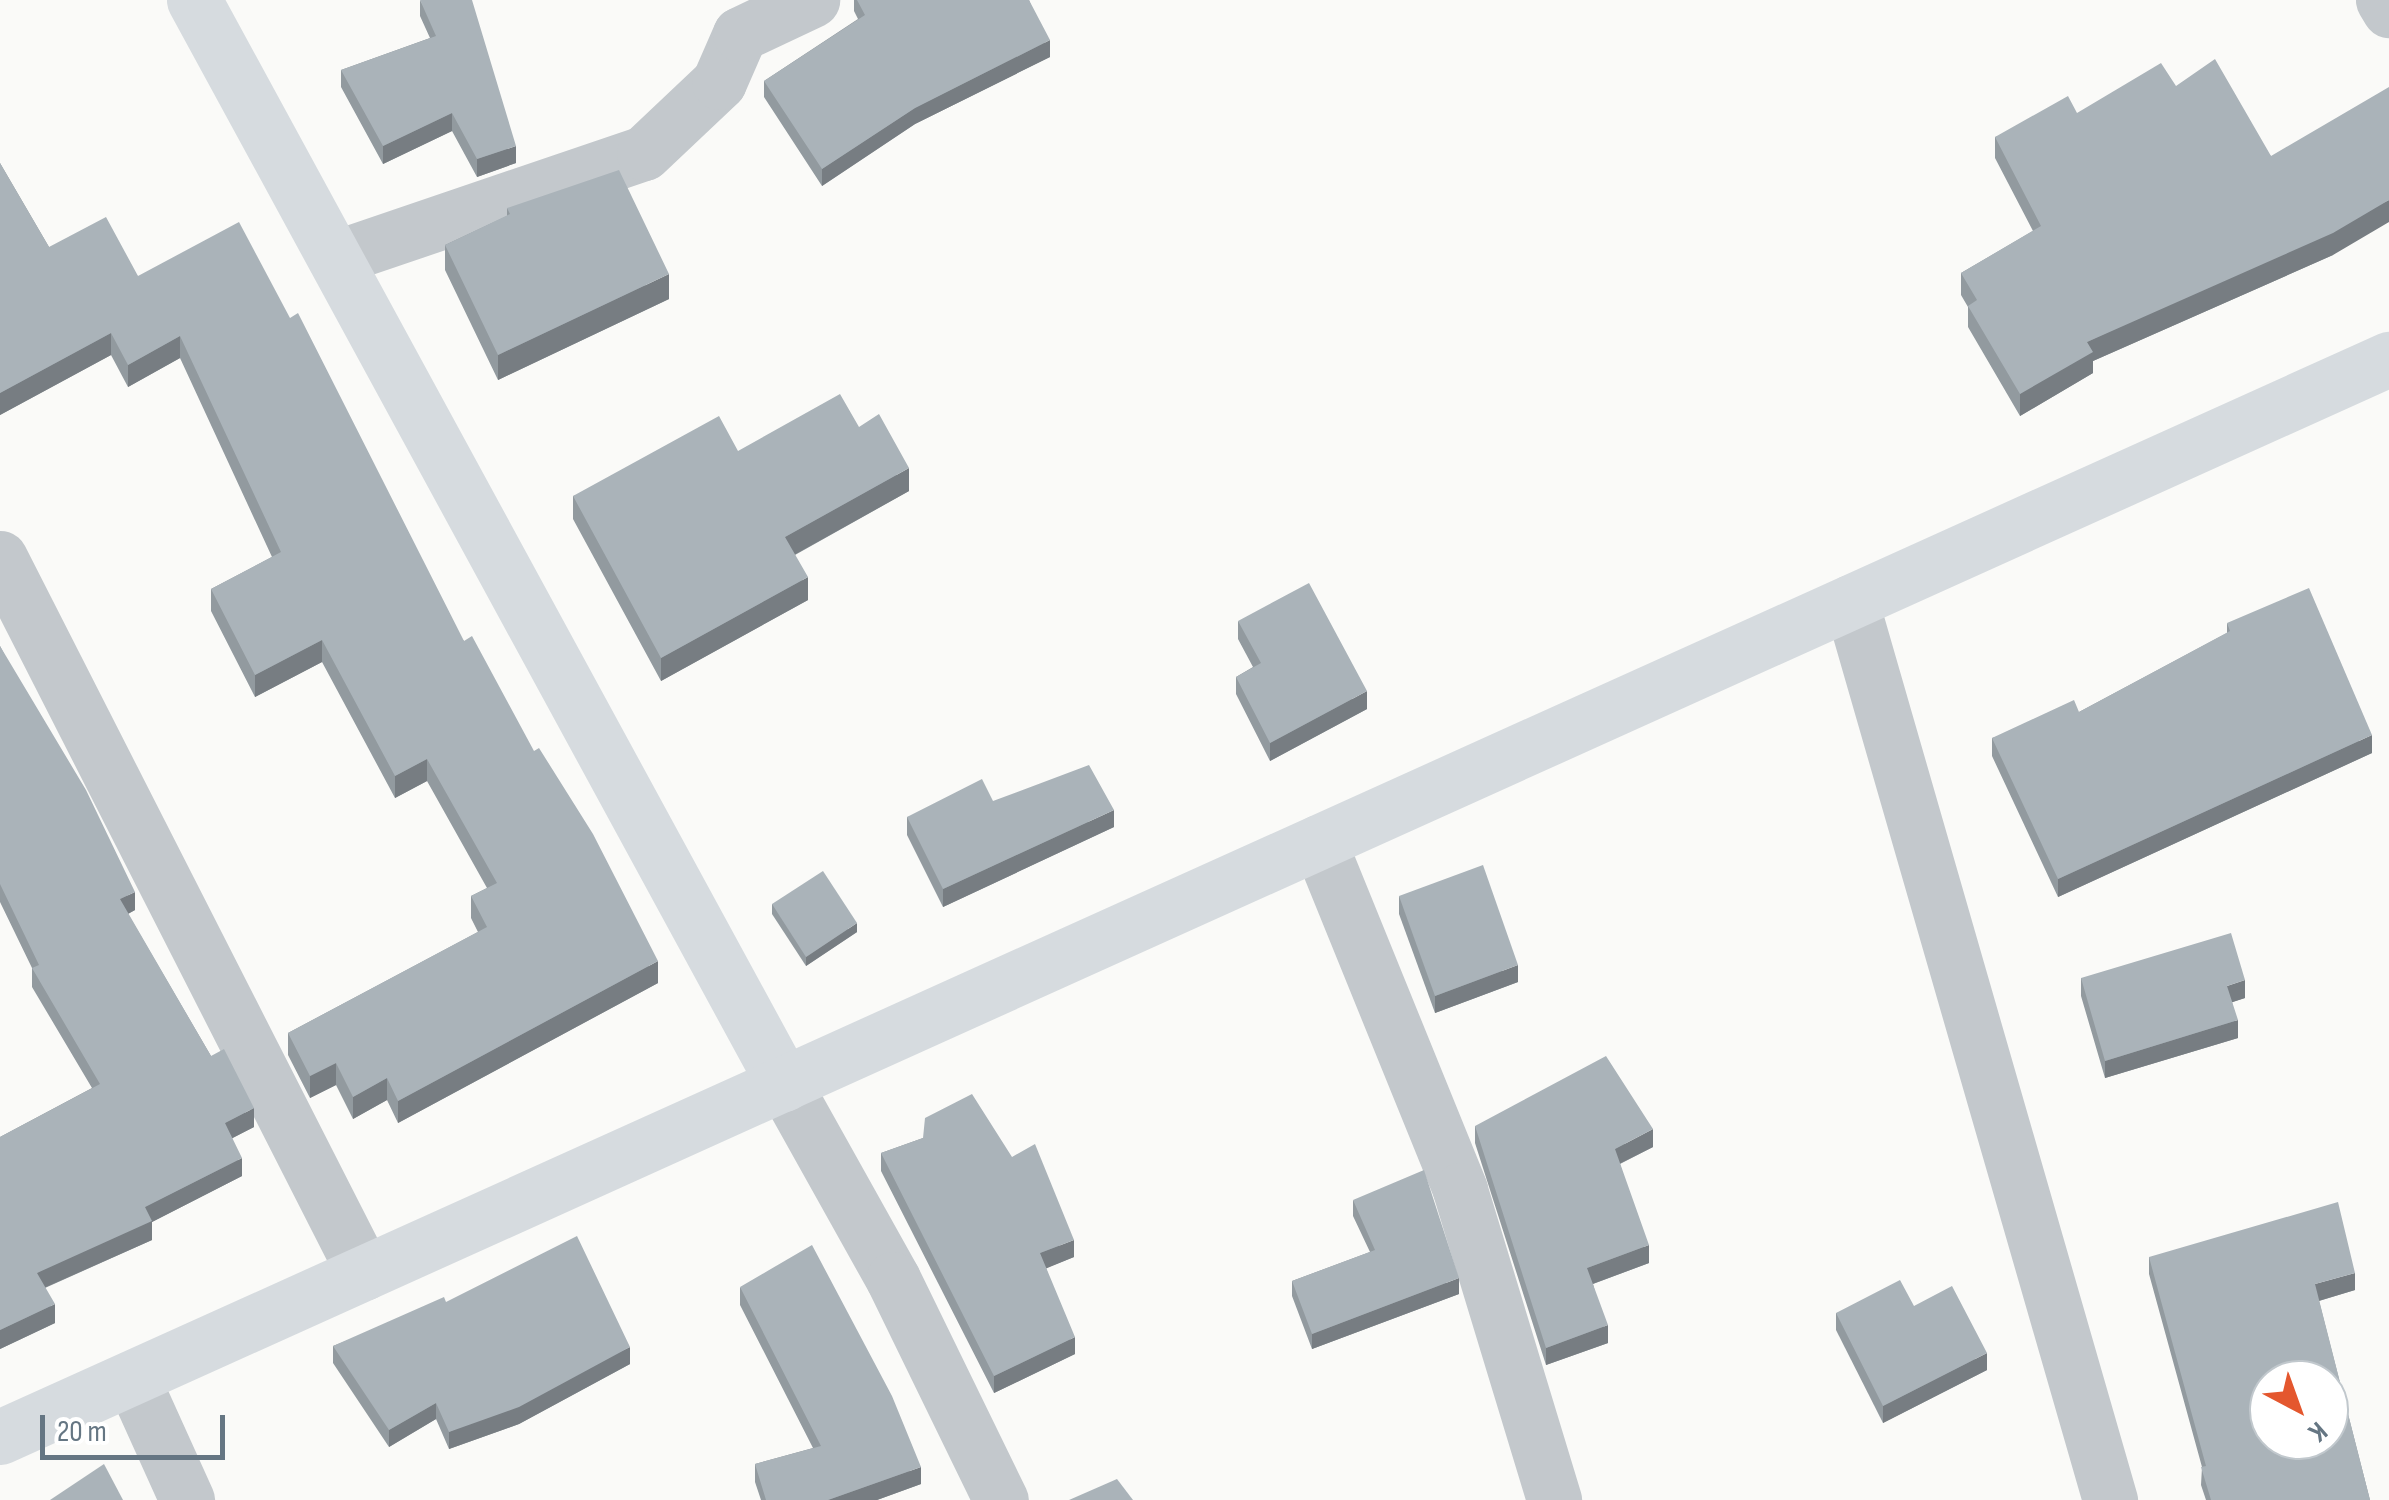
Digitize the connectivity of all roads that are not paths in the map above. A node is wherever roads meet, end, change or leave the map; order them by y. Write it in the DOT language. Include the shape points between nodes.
graph roads {
  1 [pos="194,0"];
  2 [pos="812,0"];
  3 [pos="2383,0"];
  4 [pos="2389,10"];
  5 [pos="335,258"];
  6 [pos="2389,359"];
  7 [pos="0,558"];
  8 [pos="1851,602"];
  9 [pos="1319,842"];
  10 [pos="784,1084"];
  11 [pos="364,1273"];
  12 [pos="132,1378"];
  13 [pos="0,1438"];
  14 [pos="187,1500"];
  15 [pos="1001,1500"];
  16 [pos="1554,1500"];
  17 [pos="2110,1500"];
  1 -- 5 [label="main road"];
  2 -- 5 [label="street" via="740,34 719,82 644,152"];
  3 -- 4 [label="street"];
  5 -- 10 [label="main road"];
  6 -- 8 [label="main road"];
  7 -- 11 [label="street"];
  8 -- 9 [label="main road"];
  8 -- 17 [label="street"];
  9 -- 10 [label="main road"];
  9 -- 16 [label="street" via="1460,1190"];
  10 -- 11 [label="main road"];
  10 -- 15 [label="street" via="893,1279"];
  11 -- 12 [label="main road"];
  12 -- 13 [label="main road"];
  12 -- 14 [label="street"];
}
